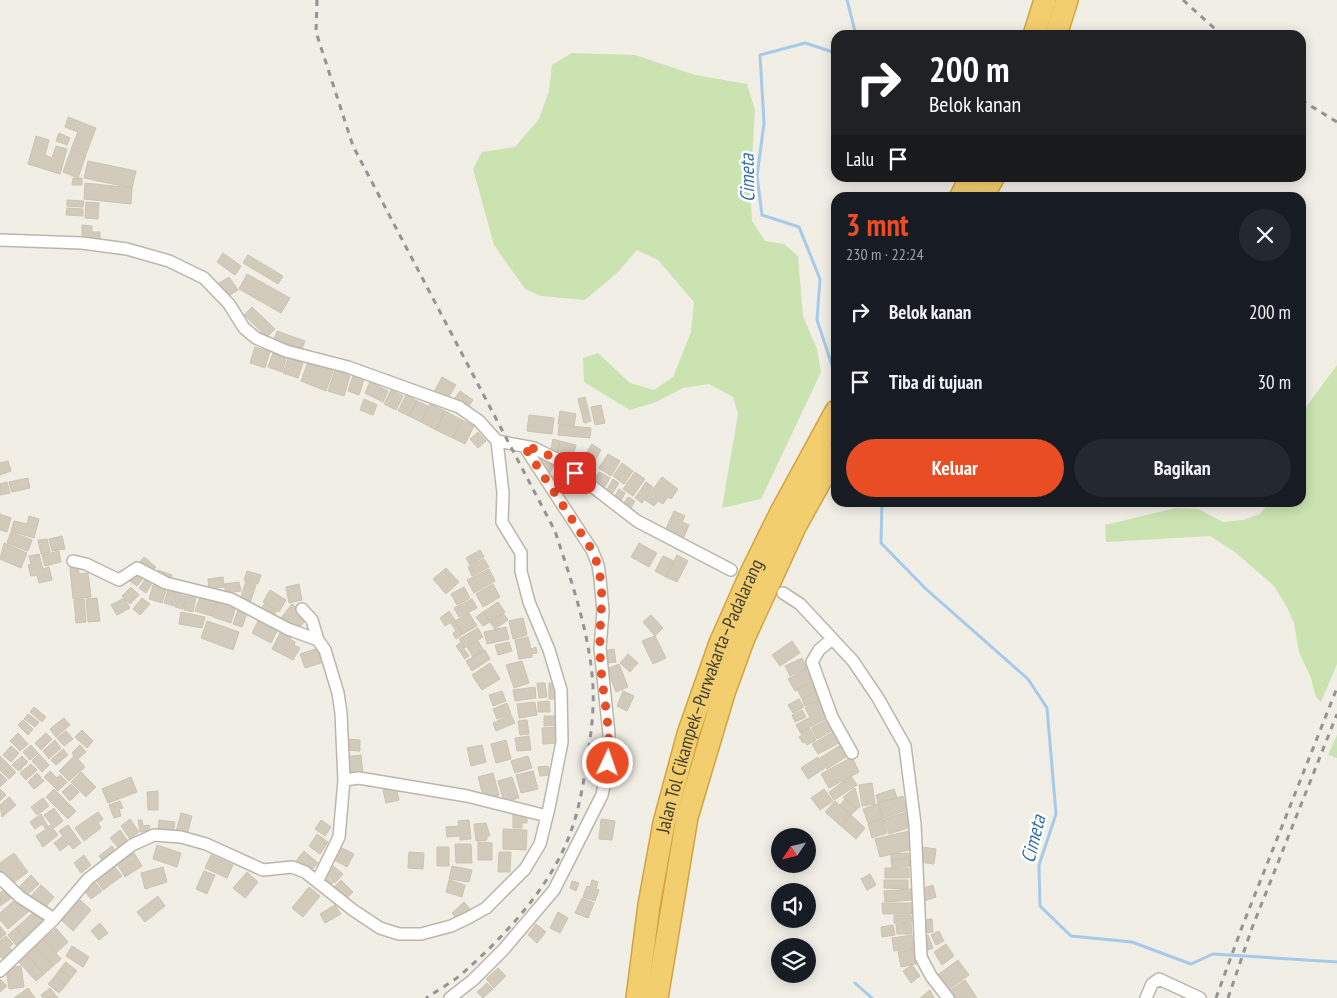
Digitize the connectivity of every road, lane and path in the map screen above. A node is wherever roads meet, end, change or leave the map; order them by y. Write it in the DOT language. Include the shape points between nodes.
graph roads {
  1 [pos="1045,0"];
  2 [pos="1067,0"];
  3 [pos="1036,30"];
  4 [pos="1058,30"];
  5 [pos="0,240"];
  6 [pos="831,422"];
  7 [pos="498,441"];
  8 [pos="524,446"];
  9 [pos="831,460"];
  10 [pos="787,520"];
  11 [pos="73,561"];
  12 [pos="731,570"];
  13 [pos="783,593"];
  14 [pos="302,609"];
  15 [pos="318,640"];
  16 [pos="832,640"];
  17 [pos="852,753"];
  18 [pos="344,780"];
  19 [pos="547,816"];
  20 [pos="0,878"];
  21 [pos="318,880"];
  22 [pos="54,919"];
  23 [pos="0,971"];
  24 [pos="450,998"];
  25 [pos="637,998"];
  26 [pos="657,998"];
  27 [pos="948,998"];
  28 [pos="1146,998"];
  29 [pos="1200,998"];
  1 -- 3 [label="highway"];
  2 -- 4 [label="highway"];
  5 -- 7 [label="street" via="82,243 127,249 169,261 204,278 229,304 244,328 256,338 286,351 348,367 459,407 479,421"];
  6 -- 10 [label="highway, Jalan Tol Cikampek–Purwakarta–Padalarang"];
  7 -- 8 [label="street"];
  7 -- 19 [label="street" via="502,522 521,553 521,570 529,602 561,690 562,742"];
  8 -- 12 [label="street" via="558,460 637,521"];
  8 -- 24 [label="street" via="592,550 598,565 603,611 600,648 609,734 607,773 593,816 554,890 504,949"];
  9 -- 10 [label="highway, Jalan Tol Cikampek–Purwakarta–Padalarang"];
  10 -- 25 [label="highway, Jalan Tol Cikampek–Purwakarta–Padalarang" via="720,643 688,734 664,823"];
  10 -- 26 [label="highway, Jalan Tol Cikampek–Purwakarta–Padalarang" via="724,693 687,817"];
  11 -- 15 [label="street" via="119,580 137,568 166,583 231,599 288,629"];
  13 -- 16 [label="street" via="800,604"];
  14 -- 15 [label="street" via="312,620"];
  15 -- 18 [label="street" via="325,650 338,693"];
  16 -- 17 [label="street" via="819,650 812,662 832,717"];
  16 -- 27 [label="street" via="864,675 905,746 915,824 921,957"];
  18 -- 19 [label="street" via="359,778 466,796"];
  18 -- 21 [label="street" via="339,837"];
  19 -- 21 [label="street" via="540,844 526,869 486,908 451,926 421,934 399,934 380,928"];
  20 -- 22 [label="street" via="20,897"];
  21 -- 22 [label="street" via="292,866 262,870 206,844 181,837 154,835 132,845 103,866"];
  22 -- 23 [label="street"];
  28 -- 29 [label="street" via="1152,984 1159,979"];
}
